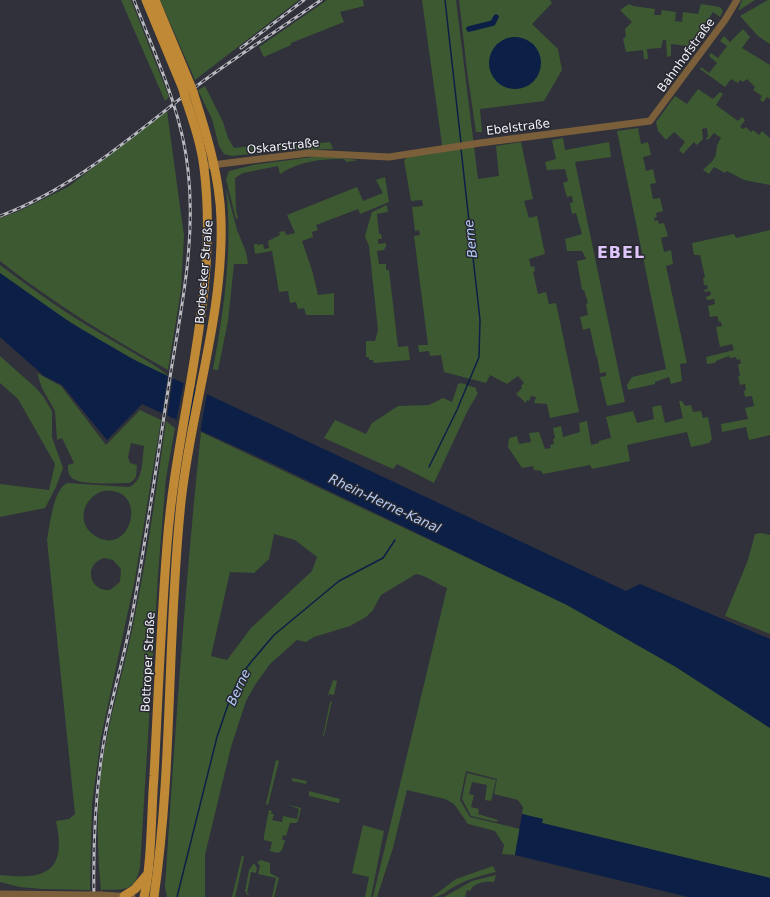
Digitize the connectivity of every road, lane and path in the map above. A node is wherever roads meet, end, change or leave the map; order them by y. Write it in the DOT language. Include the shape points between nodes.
graph roads {
  1 [pos="146,0"];
  2 [pos="155,0"];
  3 [pos="737,0"];
  4 [pos="188,91"];
  5 [pos="650,121"];
  6 [pos="389,157"];
  7 [pos="214,164"];
  8 [pos="204,166"];
  9 [pos="182,429"];
  10 [pos="192,435"];
  11 [pos="146,876"];
  12 [pos="0,894"];
  13 [pos="128,896"];
  14 [pos="144,897"];
  15 [pos="154,897"];
  1 -- 4 [label="main road, Borbecker Straße"];
  2 -- 4 [label="main road, Borbecker Straße"];
  3 -- 5 [label="street, Bahnhofstraße"];
  4 -- 7 [label="main road, Borbecker Straße" via="204,126"];
  4 -- 8 [label="main road, Borbecker Straße"];
  5 -- 6 [label="street, Ebelstraße"];
  6 -- 7 [label="street, Oskarstraße" via="309,153"];
  7 -- 8 [label="street, Oskarstraße"];
  7 -- 10 [label="main road, Borbecker Straße" via="222,218 221,239 217,285"];
  8 -- 9 [label="main road, Borbecker Straße" via="208,221 207,255 200,322"];
  9 -- 11 [label="main road, Bottroper Straße" via="170,504"];
  10 -- 15 [label="main road, Bottroper Straße" via="181,501 161,838"];
  11 -- 13 [label="main road"];
  11 -- 14 [label="main road, Bottroper Straße"];
  12 -- 13 [label="street, bridge"];
}
